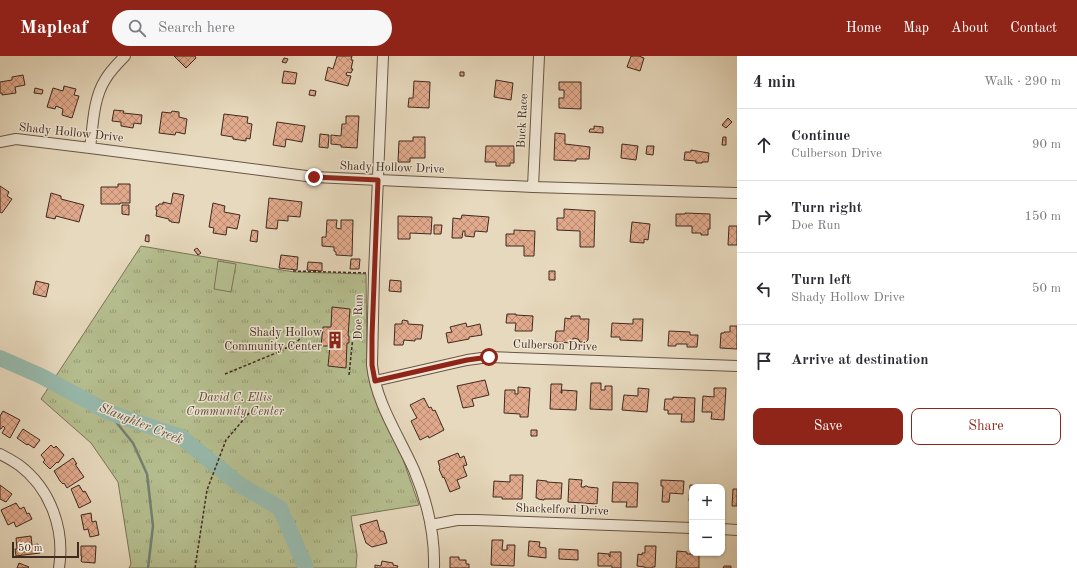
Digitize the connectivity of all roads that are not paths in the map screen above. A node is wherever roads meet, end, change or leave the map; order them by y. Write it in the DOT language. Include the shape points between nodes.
graph roads {
  1 [pos="125,56"];
  2 [pos="383,56"];
  3 [pos="539,56"];
  4 [pos="0,142"];
  5 [pos="90,148"];
  6 [pos="378,180"];
  7 [pos="533,187"];
  8 [pos="737,193"];
  9 [pos="737,366"];
  10 [pos="375,381"];
  11 [pos="0,454"];
  12 [pos="431,525"];
  13 [pos="689,528"];
  14 [pos="725,529"];
  15 [pos="737,530"];
  16 [pos="59,568"];
  17 [pos="434,568"];
  1 -- 5 [label="street" via="99,91"];
  2 -- 6 [label="street, Doe Run"];
  3 -- 7 [label="street, Buck Race"];
  4 -- 5 [label="street, Shady Hollow Drive" via="16,139"];
  5 -- 6 [label="street, Shady Hollow Drive" via="283,174"];
  6 -- 7 [label="street, Shady Hollow Drive"];
  6 -- 10 [label="street, Doe Run" via="372,365"];
  7 -- 8 [label="street, Shady Hollow Drive"];
  9 -- 10 [label="street, Culberson Drive" via="489,357"];
  10 -- 12 [label="street, Doe Run" via="384,409 414,470"];
  11 -- 16 [label="street" via="27,472 51,506 59,532"];
  12 -- 13 [label="street, Shackelford Drive" via="457,520 477,520"];
  12 -- 17 [label="street, Doe Run"];
  14 -- 15 [label="street"];
}
